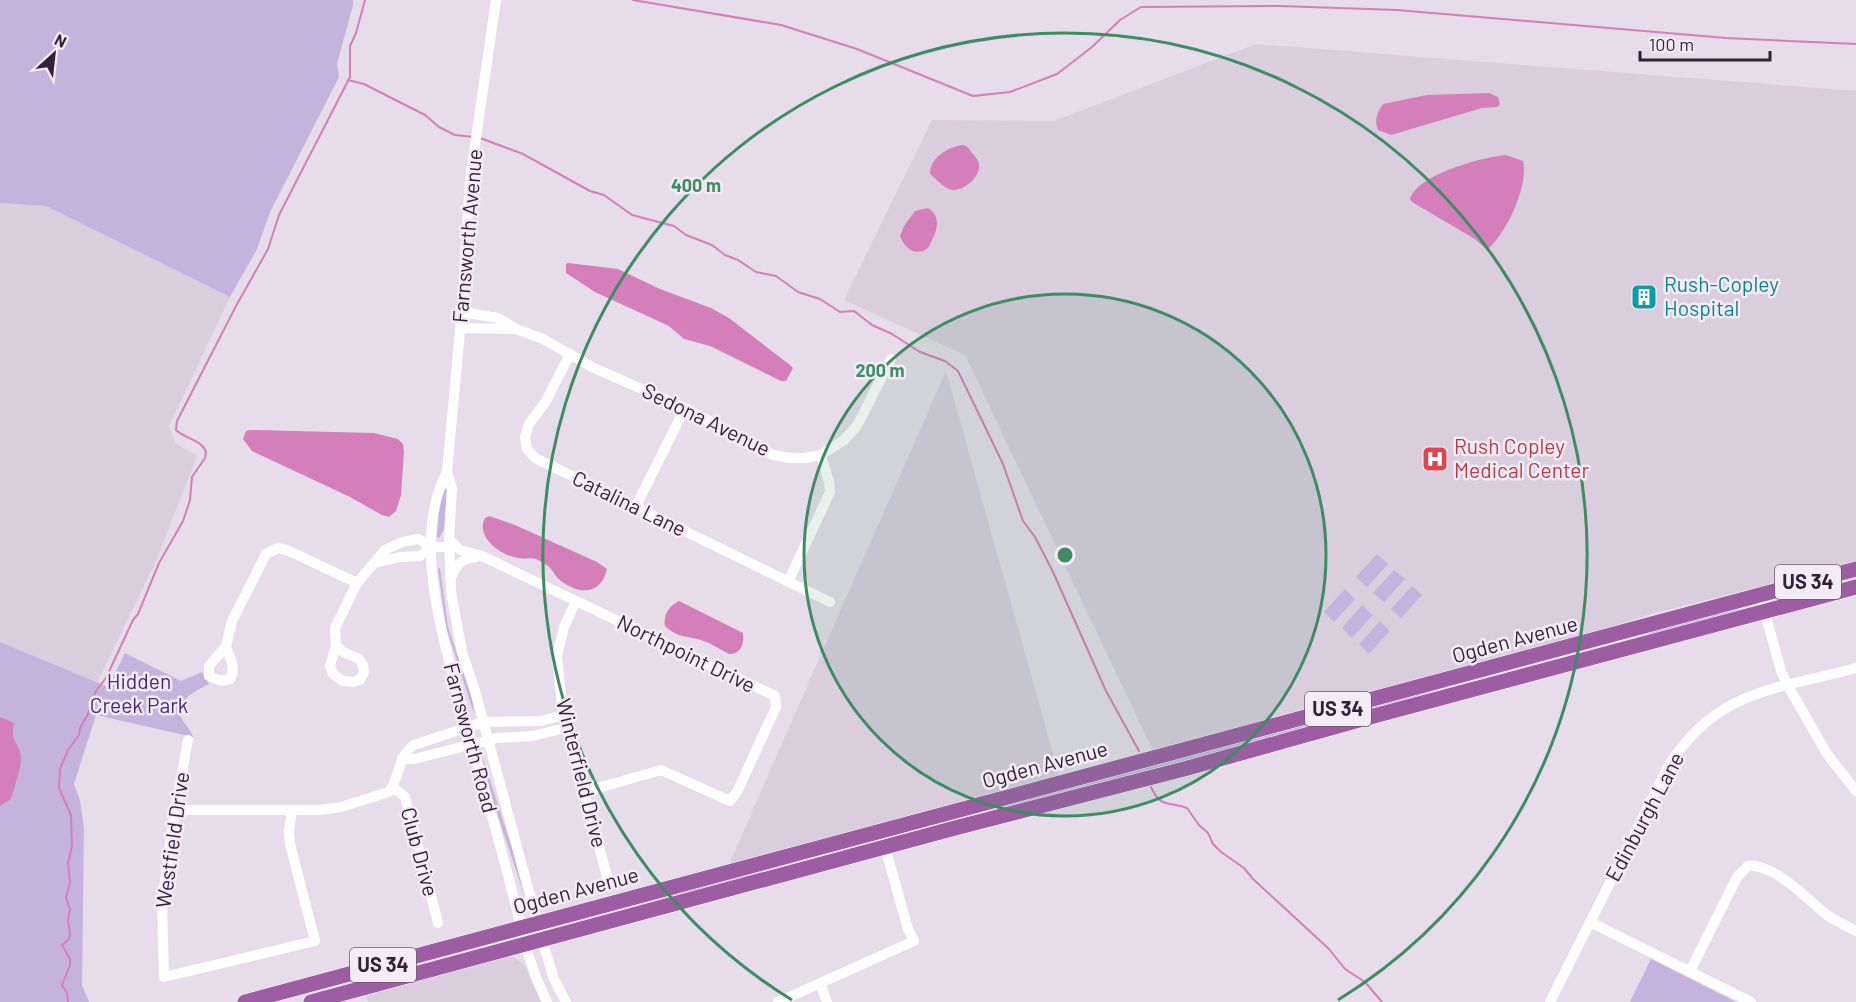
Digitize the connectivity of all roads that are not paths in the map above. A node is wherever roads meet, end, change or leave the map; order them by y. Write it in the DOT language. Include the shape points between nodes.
graph roads {
  1 [pos="496,0"];
  2 [pos="462,312"];
  3 [pos="460,328"];
  4 [pos="516,329"];
  5 [pos="570,354"];
  6 [pos="891,358"];
  7 [pos="684,408"];
  8 [pos="821,455"];
  9 [pos="447,472"];
  10 [pos="635,508"];
  11 [pos="449,543"];
  12 [pos="431,547"];
  13 [pos="482,556"];
  14 [pos="374,563"];
  15 [pos="1856,569"];
  16 [pos="450,582"];
  17 [pos="788,582"];
  18 [pos="357,583"];
  19 [pos="1856,587"];
  20 [pos="1760,595"];
  21 [pos="576,601"];
  22 [pos="830,602"];
  23 [pos="1765,612"];
  24 [pos="336,645"];
  25 [pos="226,646"];
  26 [pos="1856,668"];
  27 [pos="1788,686"];
  28 [pos="563,715"];
  29 [pos="483,722"];
  30 [pos="467,727"];
  31 [pos="565,728"];
  32 [pos="188,740"];
  33 [pos="487,740"];
  34 [pos="471,743"];
  35 [pos="402,759"];
  36 [pos="393,786"];
  37 [pos="1856,791"];
  38 [pos="584,792"];
  39 [pos="175,810"];
  40 [pos="292,810"];
  41 [pos="880,832"];
  42 [pos="885,847"];
  43 [pos="607,876"];
  44 [pos="438,922"];
  45 [pos="1590,922"];
  46 [pos="537,923"];
  47 [pos="522,927"];
  48 [pos="1856,931"];
  49 [pos="542,940"];
  50 [pos="525,945"];
  51 [pos="1690,971"];
  52 [pos="820,984"];
  53 [pos="1551,1001"];
  54 [pos="245,1002"];
  55 [pos="311,1002"];
  56 [pos="547,1002"];
  57 [pos="566,1002"];
  58 [pos="778,1002"];
  59 [pos="827,1002"];
  60 [pos="1750,1002"];
  1 -- 2 [label="street, Farnsworth Avenue" via="470,180"];
  2 -- 3 [label="street, Farnsworth Avenue"];
  2 -- 4 [label="street, Sedona Avenue" via="492,316"];
  3 -- 4 [label="street, Sedona Avenue"];
  3 -- 9 [label="street, Farnsworth Avenue"];
  4 -- 5 [label="street, Sedona Avenue"];
  5 -- 7 [label="street, Sedona Avenue"];
  5 -- 10 [label="street, Catalina Lane" via="546,401 529,424 527,449 535,458"];
  6 -- 8 [label="street" via="857,426"];
  7 -- 8 [label="street, Sedona Avenue" via="773,455"];
  7 -- 10 [label="street"];
  8 -- 17 [label="street" via="830,492"];
  9 -- 11 [label="street, Farnsworth Avenue" via="452,489"];
  9 -- 12 [label="street, Farnsworth Avenue" via="439,487"];
  10 -- 17 [label="street, Catalina Lane"];
  11 -- 12 [label="street"];
  11 -- 13 [label="street, Northpoint Drive"];
  11 -- 16 [label="street, Farnsworth Road"];
  12 -- 14 [label="street" via="420,555"];
  12 -- 14 [label="street" via="419,539 402,542 385,550"];
  12 -- 30 [label="street, Farnsworth Road" via="437,613"];
  13 -- 16 [label="street" via="461,561"];
  13 -- 21 [label="street, Northpoint Drive"];
  14 -- 18 [label="street"];
  15 -- 20 [label="main road, Ogden Avenue / US 34"];
  16 -- 29 [label="street, Farnsworth Road" via="462,652"];
  17 -- 22 [label="street, Catalina Lane"];
  18 -- 24 [label="street" via="335,628"];
  18 -- 25 [label="street" via="278,548 266,554 244,595"];
  19 -- 23 [label="main road, Ogden Avenue / US 34"];
  20 -- 23 [label="street"];
  20 -- 41 [label="main road, Ogden Avenue / US 34"];
  21 -- 28 [label="street, Winterfield Drive" via="557,656"];
  21 -- 38 [label="street, Northpoint Drive" via="775,696 776,707 730,801 661,770"];
  23 -- 27 [label="street"];
  23 -- 42 [label="main road, Ogden Avenue / US 34"];
  26 -- 27 [label="street, Edinburgh Lane"];
  27 -- 37 [label="street" via="1827,754"];
  27 -- 45 [label="street, Edinburgh Lane" via="1729,705 1687,739 1668,767"];
  28 -- 29 [label="street" via="541,721"];
  28 -- 31 [label="street, Winterfield Drive"];
  29 -- 30 [label="street"];
  29 -- 33 [label="street, Farnsworth Road"];
  30 -- 34 [label="street, Farnsworth Road"];
  30 -- 35 [label="street" via="414,745"];
  31 -- 33 [label="street" via="533,736"];
  31 -- 38 [label="street, Winterfield Drive"];
  32 -- 39 [label="street, Westfield Drive"];
  33 -- 34 [label="street"];
  33 -- 46 [label="street, Farnsworth Road"];
  34 -- 35 [label="street"];
  34 -- 47 [label="street, Farnsworth Road"];
  35 -- 36 [label="street"];
  36 -- 40 [label="street" via="388,792 341,807"];
  36 -- 44 [label="street, Club Drive" via="405,797"];
  38 -- 43 [label="street, Winterfield Drive"];
  39 -- 40 [label="street"];
  39 -- 40 [label="street, Westfield Drive" via="162,902 164,977 315,940 290,844"];
  41 -- 42 [label="street"];
  41 -- 46 [label="main road, Ogden Avenue / US 34"];
  42 -- 49 [label="main road, Ogden Avenue / US 34"];
  42 -- 52 [label="street" via="914,941"];
  45 -- 51 [label="street"];
  45 -- 53 [label="street, Edinburgh Lane"];
  46 -- 47 [label="main road, Ogden Avenue / US 34"];
  46 -- 49 [label="street"];
  47 -- 50 [label="street"];
  47 -- 54 [label="main road, Ogden Avenue / US 34"];
  48 -- 51 [label="street" via="1829,916 1771,872 1748,866 1737,877"];
  49 -- 50 [label="main road, Ogden Avenue / US 34"];
  49 -- 57 [label="street"];
  50 -- 55 [label="main road, Ogden Avenue / US 34"];
  50 -- 56 [label="street"];
  51 -- 60 [label="street"];
  52 -- 58 [label="street"];
  52 -- 59 [label="street"];
}
